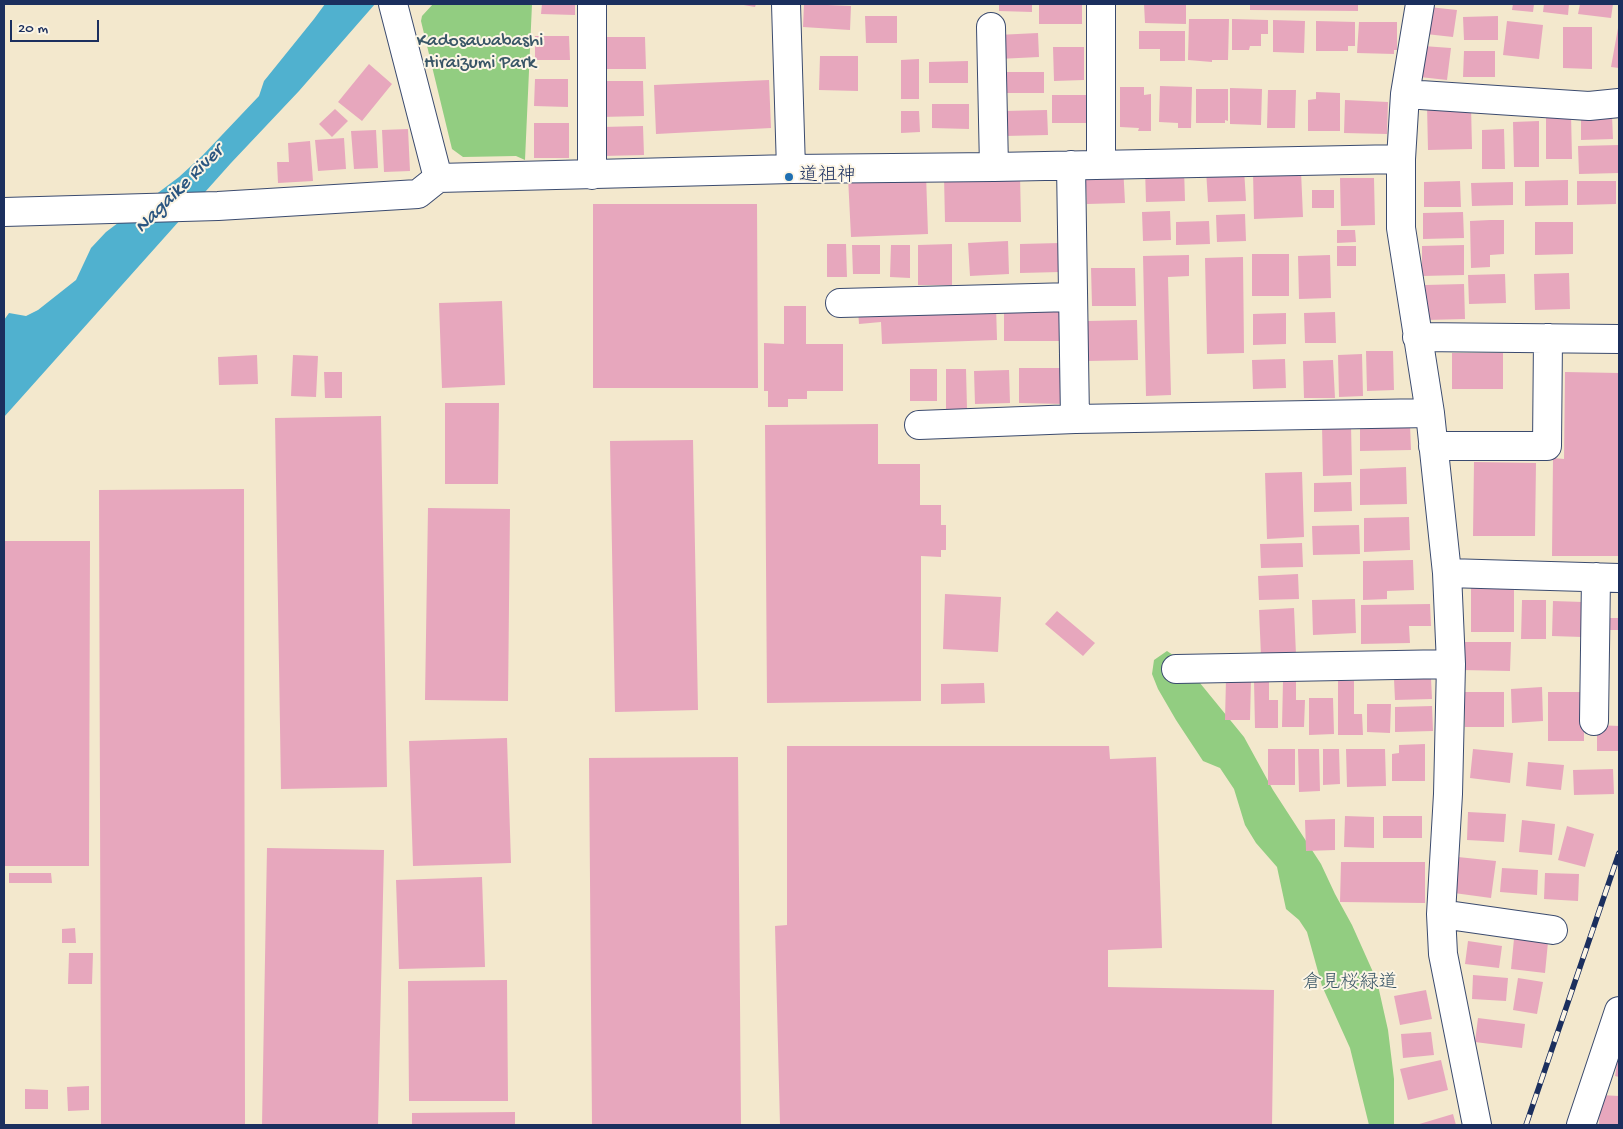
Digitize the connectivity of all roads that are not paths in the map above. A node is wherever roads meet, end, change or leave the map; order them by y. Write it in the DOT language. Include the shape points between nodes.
graph roads {
  1 [pos="592,4"];
  2 [pos="786,4"];
  3 [pos="1101,4"];
  4 [pos="1420,4"];
  5 [pos="401,10"];
  6 [pos="991,27"];
  7 [pos="1405,94"];
  8 [pos="1619,103"];
  9 [pos="1401,159"];
  10 [pos="1071,165"];
  11 [pos="1101,165"];
  12 [pos="994,167"];
  13 [pos="792,169"];
  14 [pos="592,174"];
  15 [pos="438,178"];
  16 [pos="4,212"];
  17 [pos="1073,297"];
  18 [pos="840,303"];
  19 [pos="1417,337"];
  20 [pos="1548,338"];
  21 [pos="1619,339"];
  22 [pos="1430,413"];
  23 [pos="1075,419"];
  24 [pos="920,425"];
  25 [pos="1433,446"];
  26 [pos="1448,573"];
  27 [pos="1608,578"];
  28 [pos="1452,664"];
  29 [pos="1176,669"];
  30 [pos="1594,721"];
  31 [pos="1441,914"];
  32 [pos="1554,930"];
  33 [pos="1619,1011"];
  34 [pos="1477,1125"];
  35 [pos="1581,1125"];
  1 -- 14 [label="street"];
  2 -- 13 [label="street"];
  3 -- 11 [label="street"];
  4 -- 7 [label="street"];
  5 -- 15 [label="street"];
  6 -- 12 [label="street"];
  7 -- 8 [label="street" via="1589,106"];
  7 -- 9 [label="street"];
  9 -- 11 [label="street"];
  9 -- 19 [label="street" via="1401,228"];
  10 -- 11 [label="street"];
  10 -- 12 [label="street"];
  10 -- 17 [label="street"];
  12 -- 13 [label="street"];
  13 -- 14 [label="street"];
  14 -- 15 [label="street"];
  15 -- 16 [label="street" via="418,194 218,206"];
  17 -- 18 [label="street"];
  17 -- 23 [label="street"];
  19 -- 20 [label="street"];
  19 -- 22 [label="street"];
  20 -- 21 [label="street"];
  20 -- 25 [label="street" via="1547,446"];
  22 -- 23 [label="street"];
  22 -- 25 [label="street"];
  23 -- 24 [label="street"];
  25 -- 26 [label="street"];
  26 -- 27 [label="street"];
  26 -- 28 [label="street"];
  27 -- 30 [label="street"];
  28 -- 29 [label="street"];
  28 -- 31 [label="street"];
  31 -- 32 [label="street"];
  31 -- 34 [label="street" via="1443,954"];
  33 -- 35 [label="street"];
}
